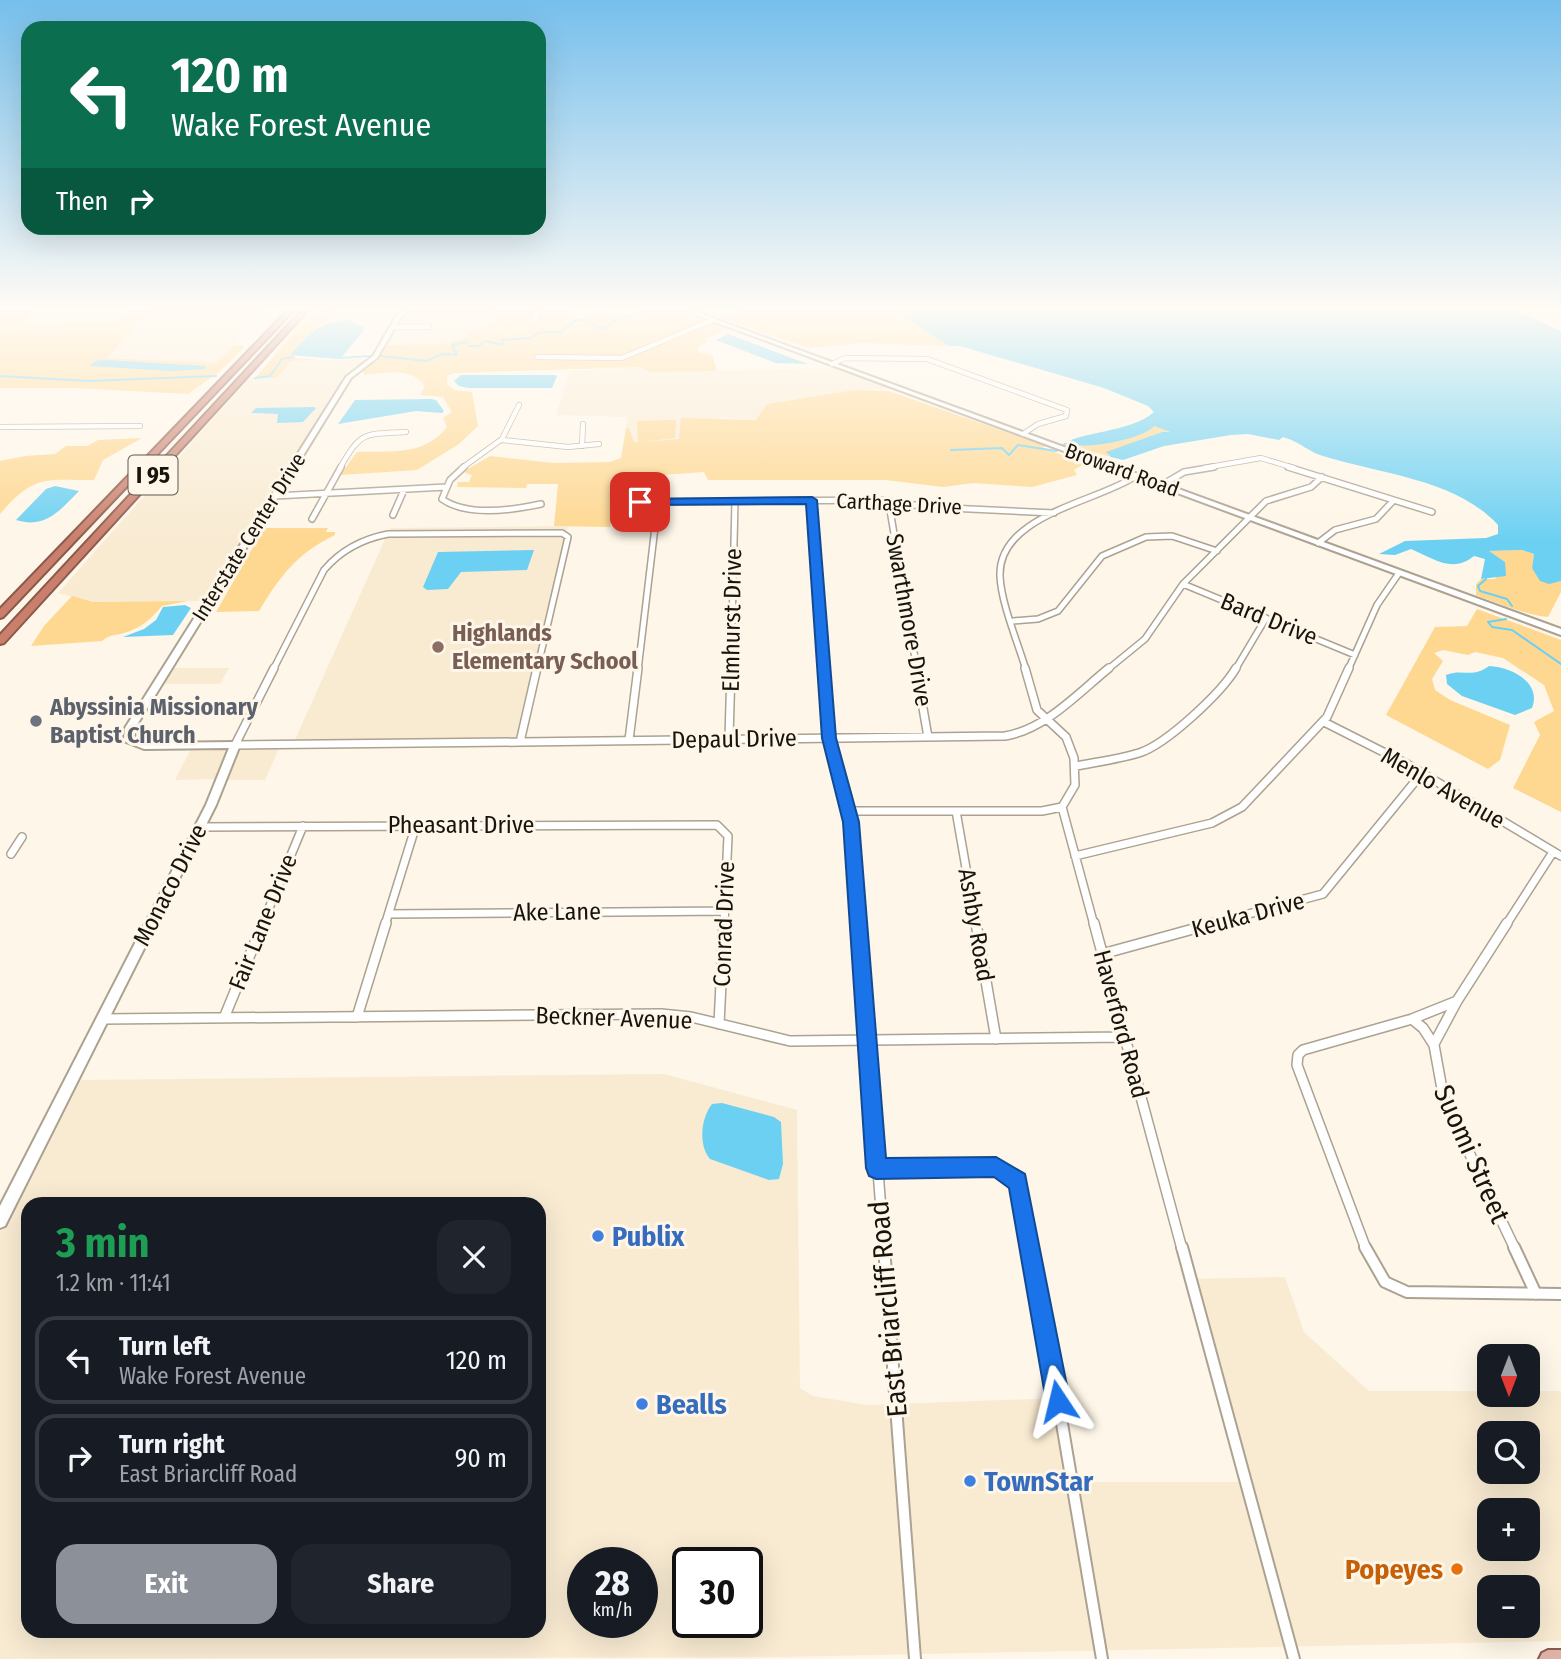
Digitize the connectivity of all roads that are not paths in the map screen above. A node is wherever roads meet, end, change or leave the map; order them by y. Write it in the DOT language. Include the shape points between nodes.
graph roads {
  1 [pos="218,386"];
  2 [pos="235,386"];
  3 [pos="343,386"];
  4 [pos="895,386"];
  5 [pos="1004,386"];
  6 [pos="519,405"];
  7 [pos="583,424"];
  8 [pos="140,426"];
  9 [pos="0,427"];
  10 [pos="406,432"];
  11 [pos="1023,434"];
  12 [pos="502,440"];
  13 [pos="599,444"];
  14 [pos="582,446"];
  15 [pos="1136,475"];
  16 [pos="1322,477"];
  17 [pos="1162,485"];
  18 [pos="446,487"];
  19 [pos="404,490"];
  20 [pos="323,495"];
  21 [pos="275,496"];
  22 [pos="812,500"];
  23 [pos="735,501"];
  24 [pos="1393,501"];
  25 [pos="619,502"];
  26 [pos="658,502"];
  27 [pos="892,503"];
  28 [pos="541,505"];
  29 [pos="1029,510"];
  30 [pos="1432,512"];
  31 [pos="1054,513"];
  32 [pos="393,515"];
  33 [pos="1251,518"];
  34 [pos="312,519"];
  35 [pos="1038,519"];
  36 [pos="1318,543"];
  37 [pos="1217,551"];
  38 [pos="1399,573"];
  39 [pos="1183,583"];
  40 [pos="0,615"];
  41 [pos="1266,618"];
  42 [pos="1013,621"];
  43 [pos="1561,632"];
  44 [pos="0,641"];
  45 [pos="1355,654"];
  46 [pos="1046,720"];
  47 [pos="1324,722"];
  48 [pos="928,737"];
  49 [pos="829,738"];
  50 [pos="729,739"];
  51 [pos="128,740"];
  52 [pos="629,740"];
  53 [pos="520,742"];
  54 [pos="235,745"];
  55 [pos="1076,766"];
  56 [pos="1422,773"];
  57 [pos="1062,807"];
  58 [pos="849,811"];
  59 [pos="956,811"];
  60 [pos="416,825"];
  61 [pos="303,826"];
  62 [pos="199,827"];
  63 [pos="722,827"];
  64 [pos="22,837"];
  65 [pos="11,854"];
  66 [pos="1557,854"];
  67 [pos="1075,856"];
  68 [pos="725,911"];
  69 [pos="389,914"];
  70 [pos="1102,954"];
  71 [pos="1457,1000"];
  72 [pos="357,1017"];
  73 [pos="102,1018"];
  74 [pos="223,1018"];
  75 [pos="1412,1019"];
  76 [pos="719,1024"];
  77 [pos="1124,1037"];
  78 [pos="866,1039"];
  79 [pos="996,1039"];
  80 [pos="1435,1042"];
  81 [pos="876,1168"];
  82 [pos="0,1221"];
  83 [pos="1536,1294"];
  84 [pos="1561,1294"];
  85 [pos="915,1659"];
  86 [pos="1102,1659"];
  87 [pos="1294,1659"];
  88 [pos="1548,1659"];
  89 [pos="1561,1659"];
  1 -- 40 [label="highway, I 95"];
  2 -- 44 [label="highway, I 95"];
  3 -- 21 [label="street, Interstate Center Drive"];
  4 -- 11 [label="street, Broward Road"];
  5 -- 11 [label="street" via="1067,410 1066,416"];
  6 -- 12 [label="street"];
  7 -- 14 [label="street"];
  8 -- 9 [label="street"];
  10 -- 20 [label="street" via="371,434 355,441"];
  11 -- 15 [label="street, Broward Road"];
  12 -- 14 [label="street"];
  12 -- 18 [label="street" via="454,472"];
  13 -- 14 [label="street"];
  15 -- 17 [label="street, Broward Road"];
  15 -- 31 [label="street" via="1111,493"];
  16 -- 17 [label="street" via="1261,458 1184,472"];
  16 -- 24 [label="street"];
  16 -- 33 [label="street, Depaul Drive" via="1311,487 1271,498"];
  17 -- 33 [label="street, Broward Road"];
  18 -- 19 [label="street"];
  18 -- 28 [label="street" via="444,501 456,507"];
  19 -- 20 [label="street"];
  19 -- 32 [label="street"];
  20 -- 21 [label="street"];
  20 -- 34 [label="street"];
  21 -- 51 [label="street, Interstate Center Drive" via="130,728"];
  22 -- 23 [label="street, Carthage Drive"];
  22 -- 27 [label="street, Carthage Drive"];
  22 -- 49 [label="street, East Briarcliff Road"];
  23 -- 26 [label="street, Carthage Drive"];
  23 -- 50 [label="street, Elmhurst Drive"];
  24 -- 30 [label="street"];
  24 -- 36 [label="street" via="1376,519 1335,530"];
  25 -- 26 [label="street, Carthage Drive"];
  26 -- 52 [label="street"];
  27 -- 29 [label="street, Carthage Drive"];
  27 -- 48 [label="street, Swarthmore Drive"];
  29 -- 31 [label="street, Carthage Drive"];
  29 -- 35 [label="street"];
  31 -- 35 [label="street"];
  33 -- 36 [label="street, Broward Road"];
  33 -- 37 [label="street, Depaul Drive"];
  35 -- 42 [label="street" via="1002,561 1000,579"];
  36 -- 38 [label="street, Broward Road"];
  37 -- 39 [label="street, Depaul Drive"];
  37 -- 42 [label="street" via="1172,536 1146,537 1102,556 1058,611"];
  38 -- 43 [label="street, Broward Road"];
  38 -- 45 [label="street" via="1377,605"];
  39 -- 41 [label="street, Bard Drive"];
  39 -- 46 [label="street, Depaul Drive" via="1144,640"];
  41 -- 45 [label="street, Bard Drive"];
  41 -- 55 [label="street" via="1229,680 1172,732 1133,755"];
  42 -- 46 [label="street" via="1037,710"];
  45 -- 47 [label="street"];
  46 -- 48 [label="street, Depaul Drive" via="1011,736"];
  46 -- 55 [label="street" via="1066,737"];
  47 -- 56 [label="street, Menlo Avenue"];
  47 -- 67 [label="street" via="1242,807 1224,819"];
  48 -- 49 [label="street, Depaul Drive"];
  49 -- 50 [label="street, Depaul Drive"];
  49 -- 58 [label="street, East Briarcliff Road"];
  50 -- 52 [label="street, Depaul Drive"];
  51 -- 54 [label="street, Depaul Drive" via="144,746"];
  52 -- 53 [label="street, Depaul Drive"];
  53 -- 54 [label="street, Depaul Drive"];
  53 -- 54 [label="street, Monaco Drive" via="566,535 388,534 342,553 324,570"];
  54 -- 62 [label="street, Monaco Drive"];
  55 -- 57 [label="street" via="1075,785"];
  56 -- 66 [label="street, Menlo Avenue"];
  56 -- 70 [label="street, Keuka Drive" via="1322,894"];
  57 -- 59 [label="street"];
  57 -- 67 [label="street, Haverford Road"];
  58 -- 59 [label="street"];
  58 -- 78 [label="street, East Briarcliff Road"];
  59 -- 79 [label="street, Ashby Road"];
  60 -- 61 [label="street, Pheasant Drive"];
  60 -- 63 [label="street, Pheasant Drive"];
  60 -- 69 [label="street"];
  61 -- 62 [label="street, Pheasant Drive"];
  61 -- 74 [label="street, Fair Lane Drive"];
  62 -- 73 [label="street, Monaco Drive"];
  63 -- 68 [label="street, Conrad Drive" via="727,836"];
  64 -- 65 [label="street"];
  66 -- 71 [label="street"];
  67 -- 70 [label="street, Haverford Road"];
  68 -- 69 [label="street, Ake Lane"];
  68 -- 76 [label="street, Conrad Drive"];
  69 -- 72 [label="street"];
  70 -- 77 [label="street, Haverford Road"];
  71 -- 75 [label="street"];
  71 -- 80 [label="street"];
  72 -- 74 [label="street, Beckner Avenue"];
  72 -- 76 [label="street, Beckner Avenue" via="661,1014"];
  73 -- 74 [label="street, Beckner Avenue"];
  73 -- 82 [label="street, Monaco Drive"];
  75 -- 80 [label="street"];
  75 -- 83 [label="street" via="1303,1050 1297,1059 1298,1072 1371,1262 1385,1282 1407,1292"];
  76 -- 78 [label="street, Beckner Avenue" via="790,1041"];
  77 -- 79 [label="street, Beckner Avenue"];
  77 -- 87 [label="street, Haverford Road"];
  78 -- 79 [label="street, Beckner Avenue"];
  78 -- 81 [label="street, East Briarcliff Road"];
  80 -- 83 [label="street, Suomi Street" via="1437,1079 1444,1100"];
  81 -- 85 [label="street, East Briarcliff Road"];
  81 -- 86 [label="street" via="996,1167 1013,1176 1022,1190"];
  83 -- 84 [label="street"];
  88 -- 89 [label="main road"];
}
